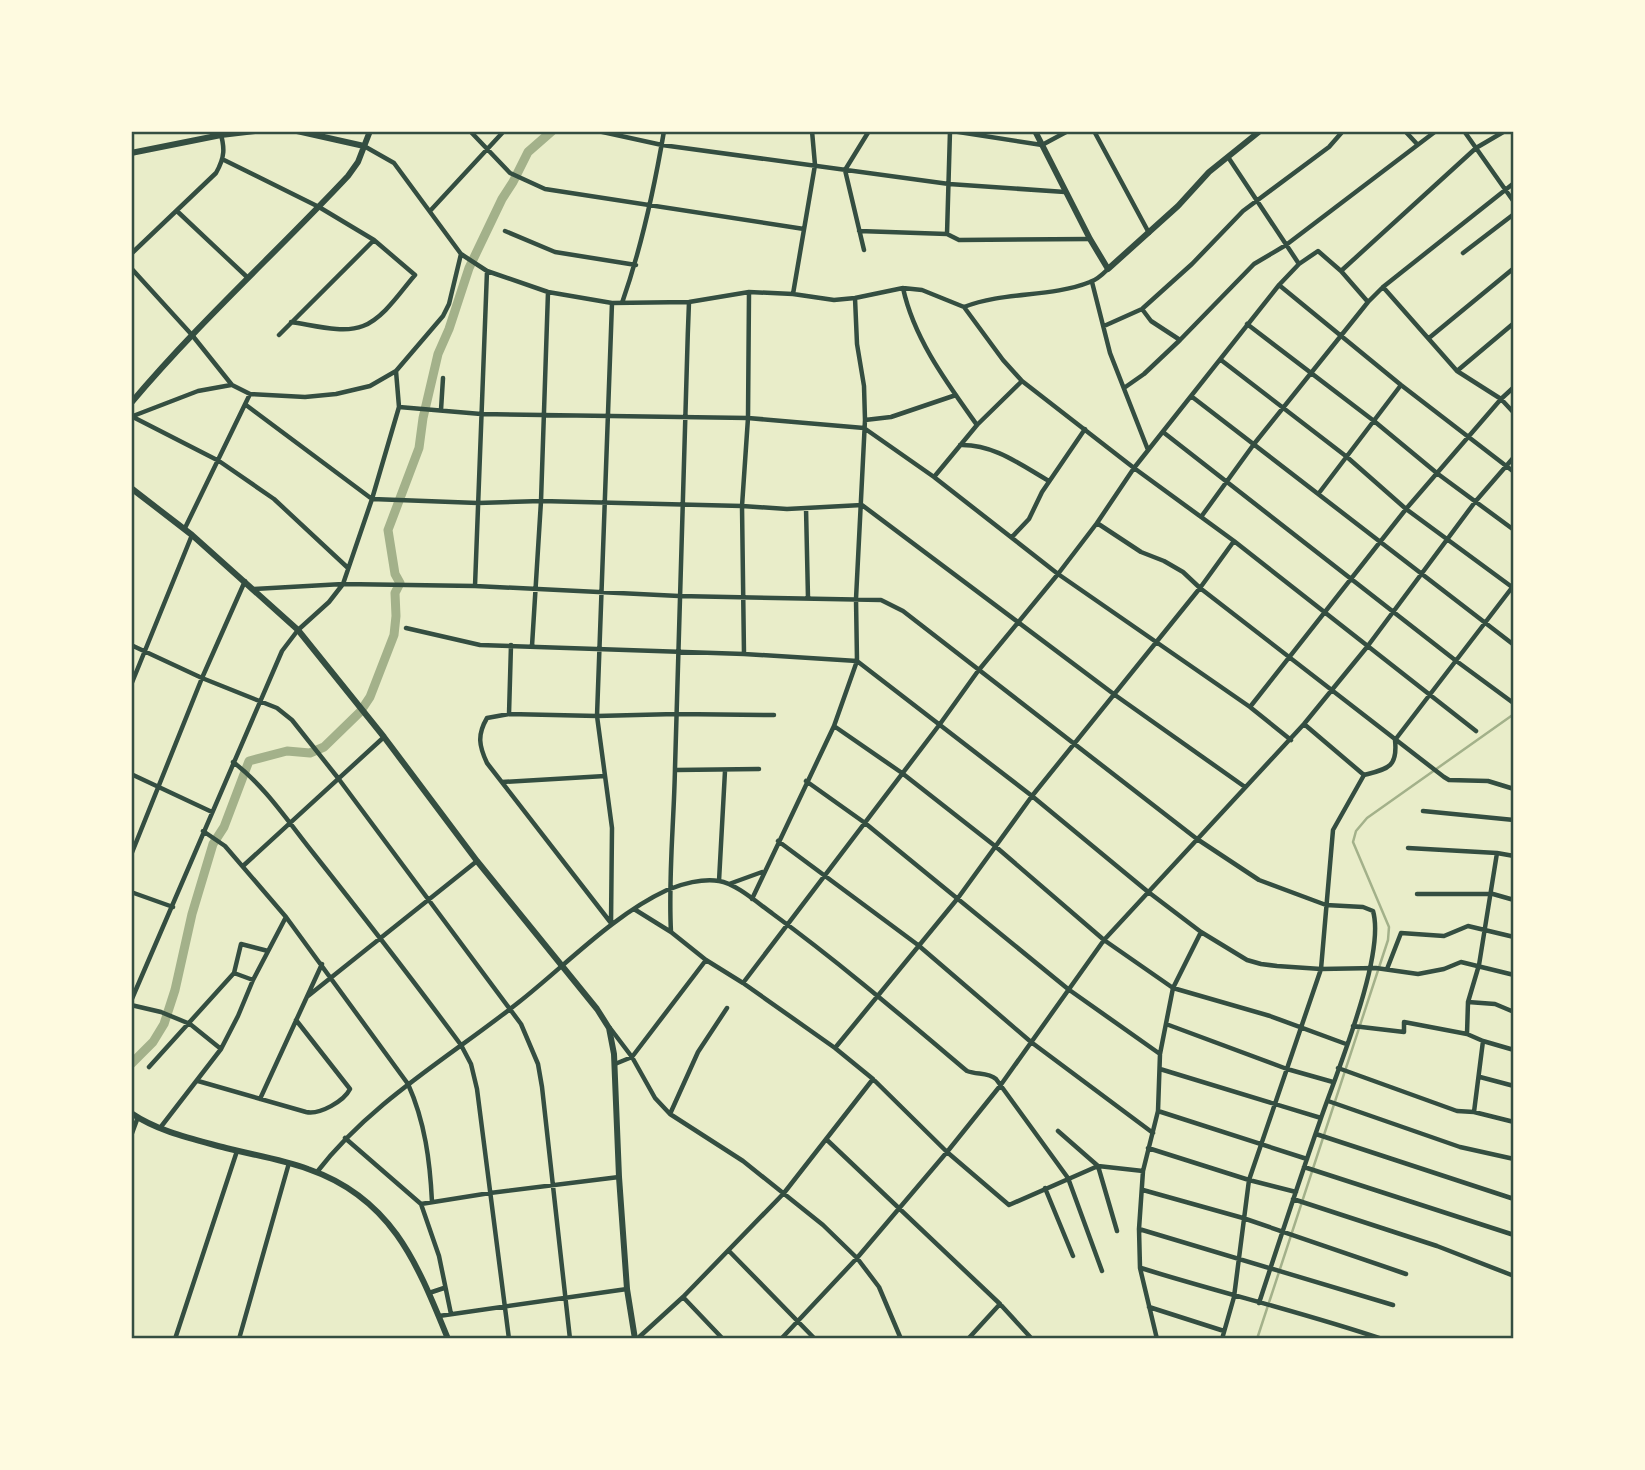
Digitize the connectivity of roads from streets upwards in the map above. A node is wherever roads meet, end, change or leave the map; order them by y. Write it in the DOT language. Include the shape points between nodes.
graph roads {
  1 [pos="255,131"];
  2 [pos="297,131"];
  3 [pos="370,131"];
  4 [pos="470,131"];
  5 [pos="504,131"];
  6 [pos="598,131"];
  7 [pos="664,131"];
  8 [pos="812,131"];
  9 [pos="869,131"];
  10 [pos="951,131"];
  11 [pos="1035,131"];
  12 [pos="1068,131"];
  13 [pos="1094,131"];
  14 [pos="1260,131"];
  15 [pos="1343,131"];
  16 [pos="1405,131"];
  17 [pos="1436,131"];
  18 [pos="1464,131"];
  19 [pos="1505,131"];
  20 [pos="220,133"];
  21 [pos="1417,144"];
  22 [pos="662,145"];
  23 [pos="1042,145"];
  24 [pos="364,146"];
  25 [pos="1476,148"];
  26 [pos="488,150"];
  27 [pos="131,153"];
  28 [pos="1228,157"];
  29 [pos="224,160"];
  30 [pos="815,165"];
  31 [pos="845,170"];
  32 [pos="1514,183"];
  33 [pos="949,184"];
  34 [pos="1504,189"];
  35 [pos="1068,192"];
  36 [pos="1257,201"];
  37 [pos="1514,202"];
  38 [pos="651,206"];
  39 [pos="319,207"];
  40 [pos="430,211"];
  41 [pos="178,212"];
  42 [pos="1514,214"];
  43 [pos="804,229"];
  44 [pos="505,231"];
  45 [pos="859,231"];
  46 [pos="1149,233"];
  47 [pos="947,234"];
  48 [pos="1090,239"];
  49 [pos="374,240"];
  50 [pos="1286,245"];
  51 [pos="864,250"];
  52 [pos="1463,253"];
  53 [pos="131,254"];
  54 [pos="461,254"];
  55 [pos="1298,264"];
  56 [pos="636,265"];
  57 [pos="131,268"];
  58 [pos="1514,268"];
  59 [pos="1108,270"];
  60 [pos="487,271"];
  61 [pos="1341,271"];
  62 [pos="247,277"];
  63 [pos="1092,282"];
  64 [pos="1279,285"];
  65 [pos="1383,287"];
  66 [pos="903,288"];
  67 [pos="548,292"];
  68 [pos="750,292"];
  69 [pos="793,294"];
  70 [pos="855,298"];
  71 [pos="689,302"];
  72 [pos="1368,302"];
  73 [pos="612,303"];
  74 [pos="622,303"];
  75 [pos="964,307"];
  76 [pos="1142,309"];
  77 [pos="291,323"];
  78 [pos="1514,323"];
  79 [pos="1247,324"];
  80 [pos="1104,326"];
  81 [pos="192,335"];
  82 [pos="279,335"];
  83 [pos="1340,336"];
  84 [pos="1429,338"];
  85 [pos="1180,340"];
  86 [pos="1221,360"];
  87 [pos="396,371"];
  88 [pos="1457,371"];
  89 [pos="1311,373"];
  90 [pos="443,378"];
  91 [pos="1022,381"];
  92 [pos="232,385"];
  93 [pos="1401,385"];
  94 [pos="1514,387"];
  95 [pos="1124,388"];
  96 [pos="250,394"];
  97 [pos="956,395"];
  98 [pos="1191,396"];
  99 [pos="1501,399"];
  100 [pos="131,403"];
  101 [pos="246,405"];
  102 [pos="399,407"];
  103 [pos="1284,409"];
  104 [pos="441,410"];
  105 [pos="543,413"];
  106 [pos="1514,413"];
  107 [pos="481,414"];
  108 [pos="609,415"];
  109 [pos="132,416"];
  110 [pos="684,416"];
  111 [pos="748,418"];
  112 [pos="865,420"];
  113 [pos="1374,421"];
  114 [pos="977,425"];
  115 [pos="864,428"];
  116 [pos="1086,429"];
  117 [pos="1163,432"];
  118 [pos="1469,437"];
  119 [pos="1254,444"];
  120 [pos="959,445"];
  121 [pos="1148,450"];
  122 [pos="1347,457"];
  123 [pos="1514,457"];
  124 [pos="219,461"];
  125 [pos="1505,466"];
  126 [pos="1133,468"];
  127 [pos="1514,472"];
  128 [pos="1438,474"];
  129 [pos="934,477"];
  130 [pos="1049,481"];
  131 [pos="1227,481"];
  132 [pos="131,488"];
  133 [pos="1320,493"];
  134 [pos="372,499"];
  135 [pos="541,501"];
  136 [pos="1475,502"];
  137 [pos="478,503"];
  138 [pos="605,503"];
  139 [pos="681,505"];
  140 [pos="862,505"];
  141 [pos="742,506"];
  142 [pos="806,508"];
  143 [pos="1406,509"];
  144 [pos="1201,517"];
  145 [pos="1097,523"];
  146 [pos="185,528"];
  147 [pos="1514,530"];
  148 [pos="192,535"];
  149 [pos="1012,537"];
  150 [pos="1447,538"];
  151 [pos="1234,541"];
  152 [pos="1380,542"];
  153 [pos="348,568"];
  154 [pos="1420,573"];
  155 [pos="1058,574"];
  156 [pos="1351,578"];
  157 [pos="245,581"];
  158 [pos="343,584"];
  159 [pos="475,586"];
  160 [pos="1513,586"];
  161 [pos="1200,588"];
  162 [pos="254,589"];
  163 [pos="535,589"];
  164 [pos="603,593"];
  165 [pos="678,596"];
  166 [pos="743,597"];
  167 [pos="808,598"];
  168 [pos="856,599"];
  169 [pos="1394,610"];
  170 [pos="1325,612"];
  171 [pos="1019,622"];
  172 [pos="1485,623"];
  173 [pos="406,628"];
  174 [pos="298,630"];
  175 [pos="1156,643"];
  176 [pos="131,645"];
  177 [pos="511,645"];
  178 [pos="1514,645"];
  179 [pos="532,646"];
  180 [pos="1367,648"];
  181 [pos="598,649"];
  182 [pos="144,652"];
  183 [pos="677,652"];
  184 [pos="744,654"];
  185 [pos="1290,657"];
  186 [pos="1455,660"];
  187 [pos="857,661"];
  188 [pos="978,671"];
  189 [pos="202,678"];
  190 [pos="131,685"];
  191 [pos="1332,690"];
  192 [pos="1429,694"];
  193 [pos="1115,695"];
  194 [pos="261,700"];
  195 [pos="1512,702"];
  196 [pos="1250,707"];
  197 [pos="676,713"];
  198 [pos="509,715"];
  199 [pos="774,715"];
  200 [pos="597,716"];
  201 [pos="940,724"];
  202 [pos="1304,724"];
  203 [pos="834,726"];
  204 [pos="1476,731"];
  205 [pos="384,737"];
  206 [pos="1291,740"];
  207 [pos="1395,740"];
  208 [pos="1074,746"];
  209 [pos="233,762"];
  210 [pos="759,769"];
  211 [pos="675,770"];
  212 [pos="725,771"];
  213 [pos="902,773"];
  214 [pos="131,774"];
  215 [pos="1364,775"];
  216 [pos="606,776"];
  217 [pos="338,778"];
  218 [pos="806,781"];
  219 [pos="501,782"];
  220 [pos="160,786"];
  221 [pos="1245,788"];
  222 [pos="1514,789"];
  223 [pos="1032,796"];
  224 [pos="1423,811"];
  225 [pos="212,812"];
  226 [pos="1514,820"];
  227 [pos="289,823"];
  228 [pos="865,823"];
  229 [pos="203,831"];
  230 [pos="1197,839"];
  231 [pos="778,841"];
  232 [pos="995,846"];
  233 [pos="1408,848"];
  234 [pos="1497,853"];
  235 [pos="131,855"];
  236 [pos="1514,856"];
  237 [pos="477,861"];
  238 [pos="243,866"];
  239 [pos="763,872"];
  240 [pos="824,875"];
  241 [pos="719,881"];
  242 [pos="729,884"];
  243 [pos="668,890"];
  244 [pos="1147,891"];
  245 [pos="131,892"];
  246 [pos="1417,894"];
  247 [pos="1492,894"];
  248 [pos="958,898"];
  249 [pos="429,899"];
  250 [pos="752,899"];
  251 [pos="1514,900"];
  252 [pos="1326,905"];
  253 [pos="173,906"];
  254 [pos="634,909"];
  255 [pos="286,917"];
  256 [pos="611,924"];
  257 [pos="787,925"];
  258 [pos="1485,929"];
  259 [pos="671,932"];
  260 [pos="1201,932"];
  261 [pos="381,937"];
  262 [pos="1514,937"];
  263 [pos="1104,940"];
  264 [pos="918,945"];
  265 [pos="268,951"];
  266 [pos="706,960"];
  267 [pos="322,964"];
  268 [pos="1479,965"];
  269 [pos="562,967"];
  270 [pos="1373,968"];
  271 [pos="1386,969"];
  272 [pos="1321,970"];
  273 [pos="234,973"];
  274 [pos="1514,975"];
  275 [pos="332,977"];
  276 [pos="253,979"];
  277 [pos="743,983"];
  278 [pos="1173,988"];
  279 [pos="1068,989"];
  280 [pos="877,995"];
  281 [pos="308,996"];
  282 [pos="1468,1002"];
  283 [pos="131,1003"];
  284 [pos="510,1008"];
  285 [pos="727,1009"];
  286 [pos="1514,1012"];
  287 [pos="296,1020"];
  288 [pos="190,1024"];
  289 [pos="1166,1024"];
  290 [pos="1356,1027"];
  291 [pos="610,1028"];
  292 [pos="1302,1029"];
  293 [pos="1466,1034"];
  294 [pos="1483,1041"];
  295 [pos="1031,1042"];
  296 [pos="1346,1044"];
  297 [pos="461,1045"];
  298 [pos="835,1048"];
  299 [pos="221,1049"];
  300 [pos="1514,1050"];
  301 [pos="1160,1054"];
  302 [pos="632,1056"];
  303 [pos="615,1064"];
  304 [pos="149,1067"];
  305 [pos="1160,1069"];
  306 [pos="1287,1069"];
  307 [pos="1340,1069"];
  308 [pos="1480,1077"];
  309 [pos="873,1079"];
  310 [pos="198,1081"];
  311 [pos="1333,1082"];
  312 [pos="408,1084"];
  313 [pos="1000,1086"];
  314 [pos="1514,1086"];
  315 [pos="260,1099"];
  316 [pos="1330,1102"];
  317 [pos="1275,1105"];
  318 [pos="1158,1111"];
  319 [pos="1475,1112"];
  320 [pos="131,1113"];
  321 [pos="670,1114"];
  322 [pos="138,1118"];
  323 [pos="1321,1118"];
  324 [pos="1514,1122"];
  325 [pos="160,1128"];
  326 [pos="1058,1131"];
  327 [pos="1153,1133"];
  328 [pos="1319,1134"];
  329 [pos="131,1136"];
  330 [pos="345,1138"];
  331 [pos="826,1139"];
  332 [pos="1261,1145"];
  333 [pos="1148,1148"];
  334 [pos="237,1151"];
  335 [pos="947,1152"];
  336 [pos="1307,1159"];
  337 [pos="1514,1159"];
  338 [pos="289,1163"];
  339 [pos="1098,1166"];
  340 [pos="1304,1167"];
  341 [pos="1143,1171"];
  342 [pos="317,1172"];
  343 [pos="619,1177"];
  344 [pos="1068,1178"];
  345 [pos="1249,1181"];
  346 [pos="551,1184"];
  347 [pos="1045,1188"];
  348 [pos="1143,1190"];
  349 [pos="1296,1192"];
  350 [pos="490,1193"];
  351 [pos="784,1193"];
  352 [pos="1293,1199"];
  353 [pos="1514,1199"];
  354 [pos="432,1202"];
  355 [pos="421,1204"];
  356 [pos="900,1209"];
  357 [pos="1244,1218"];
  358 [pos="1139,1229"];
  359 [pos="1117,1231"];
  360 [pos="1281,1232"];
  361 [pos="1514,1235"];
  362 [pos="729,1251"];
  363 [pos="1073,1256"];
  364 [pos="857,1258"];
  365 [pos="1239,1258"];
  366 [pos="1271,1267"];
  367 [pos="1140,1268"];
  368 [pos="1102,1271"];
  369 [pos="1406,1274"];
  370 [pos="1514,1276"];
  371 [pos="444,1288"];
  372 [pos="627,1289"];
  373 [pos="429,1293"];
  374 [pos="683,1297"];
  375 [pos="1234,1297"];
  376 [pos="565,1299"];
  377 [pos="1000,1304"];
  378 [pos="1262,1304"];
  379 [pos="1393,1305"];
  380 [pos="505,1306"];
  381 [pos="1148,1307"];
  382 [pos="451,1314"];
  383 [pos="439,1316"];
  384 [pos="798,1320"];
  385 [pos="1224,1331"];
  386 [pos="177,1338"];
  387 [pos="239,1339"];
  388 [pos="448,1339"];
  389 [pos="509,1339"];
  390 [pos="570,1339"];
  391 [pos="636,1339"];
  392 [pos="723,1339"];
  393 [pos="781,1339"];
  394 [pos="815,1339"];
  395 [pos="901,1339"];
  396 [pos="968,1339"];
  397 [pos="1032,1339"];
  398 [pos="1157,1339"];
  399 [pos="1222,1339"];
  400 [pos="1382,1339"];
  1 -- 20 [label="street"];
  2 -- 24 [label="street"];
  3 -- 24 [label="street"];
  4 -- 26 [label="street"];
  5 -- 26 [label="street"];
  6 -- 22 [label="street"];
  7 -- 22 [label="street"];
  8 -- 30 [label="street"];
  9 -- 31 [label="street"];
  10 -- 23 [label="street"];
  10 -- 33 [label="street"];
  11 -- 23 [label="street"];
  12 -- 23 [label="street"];
  13 -- 46 [label="street"];
  14 -- 28 [label="street"];
  15 -- 36 [label="street" via="1329,147"];
  16 -- 21 [label="street"];
  17 -- 21 [label="street"];
  18 -- 25 [label="street"];
  19 -- 25 [label="street"];
  20 -- 27 [label="street"];
  20 -- 29 [label="street"];
  21 -- 50 [label="street"];
  22 -- 30 [label="street"];
  22 -- 38 [label="street"];
  23 -- 35 [label="street"];
  24 -- 39 [label="street" via="348,176"];
  24 -- 40 [label="street" via="394,163"];
  25 -- 34 [label="street"];
  25 -- 61 [label="street"];
  26 -- 38 [label="street" via="510,173 545,189"];
  26 -- 40 [label="street"];
  28 -- 36 [label="street"];
  28 -- 46 [label="street"];
  29 -- 39 [label="street"];
  29 -- 41 [label="street"];
  30 -- 31 [label="street"];
  30 -- 43 [label="street"];
  31 -- 33 [label="street"];
  31 -- 45 [label="street"];
  32 -- 34 [label="street"];
  33 -- 35 [label="street"];
  33 -- 47 [label="street"];
  34 -- 37 [label="street"];
  34 -- 65 [label="street"];
  35 -- 48 [label="street"];
  36 -- 50 [label="street"];
  36 -- 76 [label="street"];
  38 -- 43 [label="street"];
  38 -- 56 [label="street"];
  39 -- 49 [label="street"];
  39 -- 62 [label="street"];
  40 -- 54 [label="street"];
  41 -- 53 [label="street"];
  41 -- 62 [label="street"];
  42 -- 52 [label="street"];
  43 -- 69 [label="street"];
  44 -- 56 [label="street" via="555,252"];
  45 -- 47 [label="street"];
  45 -- 51 [label="street"];
  46 -- 59 [label="street"];
  47 -- 48 [label="street" via="959,240"];
  48 -- 59 [label="street"];
  49 -- 77 [label="street"];
  49 -- 77 [label="street" via="415,275 379,316 364,326 348,328"];
  50 -- 55 [label="street"];
  50 -- 85 [label="street" via="1254,264"];
  54 -- 60 [label="street"];
  54 -- 87 [label="street" via="443,316"];
  55 -- 61 [label="street" via="1318,251"];
  55 -- 64 [label="street"];
  56 -- 74 [label="street"];
  57 -- 81 [label="street"];
  58 -- 84 [label="street"];
  59 -- 63 [label="street"];
  60 -- 67 [label="street"];
  60 -- 107 [label="street"];
  61 -- 72 [label="street"];
  62 -- 81 [label="street"];
  63 -- 75 [label="street" via="982,299"];
  63 -- 80 [label="street"];
  64 -- 79 [label="street"];
  64 -- 83 [label="street"];
  65 -- 72 [label="street"];
  65 -- 84 [label="street"];
  66 -- 70 [label="street"];
  66 -- 75 [label="street" via="922,290"];
  66 -- 97 [label="street" via="910,318"];
  67 -- 73 [label="street"];
  67 -- 105 [label="street"];
  68 -- 69 [label="street"];
  68 -- 71 [label="street"];
  68 -- 111 [label="street"];
  69 -- 70 [label="street"];
  70 -- 112 [label="street"];
  71 -- 74 [label="street"];
  71 -- 110 [label="street"];
  72 -- 83 [label="street"];
  73 -- 74 [label="street"];
  73 -- 108 [label="street"];
  75 -- 91 [label="street"];
  76 -- 80 [label="street"];
  76 -- 85 [label="street" via="1151,321"];
  77 -- 82 [label="street"];
  78 -- 88 [label="street"];
  79 -- 86 [label="street"];
  79 -- 89 [label="street"];
  80 -- 95 [label="street"];
  81 -- 92 [label="street"];
  81 -- 100 [label="street"];
  83 -- 89 [label="street"];
  83 -- 93 [label="street"];
  84 -- 88 [label="street"];
  85 -- 95 [label="street"];
  86 -- 98 [label="street"];
  86 -- 103 [label="street"];
  87 -- 96 [label="street" via="370,386 335,394"];
  87 -- 102 [label="street"];
  88 -- 99 [label="street"];
  89 -- 103 [label="street"];
  89 -- 113 [label="street"];
  90 -- 104 [label="street"];
  91 -- 114 [label="street"];
  91 -- 116 [label="street"];
  92 -- 96 [label="street"];
  92 -- 109 [label="street" via="198,391"];
  93 -- 113 [label="street"];
  93 -- 118 [label="street"];
  94 -- 99 [label="street"];
  95 -- 121 [label="street"];
  96 -- 101 [label="street"];
  97 -- 112 [label="street" via="891,417"];
  97 -- 114 [label="street"];
  98 -- 117 [label="street"];
  98 -- 119 [label="street"];
  99 -- 106 [label="street"];
  99 -- 118 [label="street"];
  101 -- 124 [label="street"];
  101 -- 134 [label="street"];
  102 -- 104 [label="street"];
  102 -- 134 [label="street"];
  103 -- 119 [label="street"];
  103 -- 122 [label="street"];
  104 -- 107 [label="street"];
  105 -- 107 [label="street"];
  105 -- 108 [label="street"];
  105 -- 135 [label="street"];
  107 -- 137 [label="street"];
  108 -- 110 [label="street"];
  108 -- 138 [label="street"];
  109 -- 124 [label="street"];
  110 -- 111 [label="street"];
  110 -- 139 [label="street"];
  111 -- 115 [label="street"];
  111 -- 141 [label="street"];
  112 -- 115 [label="street"];
  113 -- 122 [label="street"];
  113 -- 128 [label="street"];
  114 -- 120 [label="street"];
  115 -- 129 [label="street"];
  115 -- 140 [label="street"];
  116 -- 126 [label="street"];
  116 -- 130 [label="street"];
  117 -- 121 [label="street"];
  117 -- 131 [label="street"];
  118 -- 125 [label="street"];
  118 -- 128 [label="street"];
  119 -- 131 [label="street"];
  119 -- 133 [label="street"];
  120 -- 129 [label="street"];
  120 -- 130 [label="street" via="991,449"];
  121 -- 126 [label="street"];
  122 -- 133 [label="street"];
  122 -- 143 [label="street"];
  123 -- 125 [label="street"];
  124 -- 146 [label="street"];
  124 -- 153 [label="street" via="274,499"];
  125 -- 127 [label="street"];
  125 -- 136 [label="street"];
  126 -- 144 [label="street"];
  126 -- 145 [label="street"];
  128 -- 136 [label="street"];
  128 -- 143 [label="street"];
  129 -- 149 [label="street"];
  130 -- 149 [label="street" via="1029,520"];
  131 -- 144 [label="street"];
  131 -- 156 [label="street"];
  132 -- 146 [label="street"];
  133 -- 152 [label="street"];
  134 -- 137 [label="street"];
  134 -- 153 [label="street"];
  135 -- 137 [label="street"];
  135 -- 138 [label="street"];
  135 -- 163 [label="street"];
  136 -- 147 [label="street"];
  136 -- 150 [label="street"];
  137 -- 159 [label="street"];
  138 -- 139 [label="street"];
  138 -- 164 [label="street"];
  139 -- 141 [label="street"];
  139 -- 165 [label="street"];
  140 -- 142 [label="street"];
  140 -- 168 [label="street"];
  140 -- 171 [label="street"];
  141 -- 142 [label="street"];
  141 -- 166 [label="street"];
  142 -- 167 [label="street"];
  143 -- 150 [label="street"];
  143 -- 152 [label="street"];
  144 -- 151 [label="street"];
  145 -- 155 [label="street"];
  145 -- 161 [label="street" via="1141,552 1184,572"];
  146 -- 148 [label="street"];
  148 -- 157 [label="street"];
  148 -- 182 [label="street"];
  149 -- 155 [label="street"];
  150 -- 154 [label="street"];
  150 -- 160 [label="street"];
  151 -- 161 [label="street"];
  151 -- 170 [label="street"];
  152 -- 154 [label="street"];
  152 -- 156 [label="street"];
  153 -- 158 [label="street"];
  154 -- 169 [label="street"];
  154 -- 172 [label="street"];
  155 -- 171 [label="street"];
  155 -- 175 [label="street"];
  156 -- 169 [label="street"];
  156 -- 170 [label="street"];
  157 -- 162 [label="street"];
  157 -- 189 [label="street"];
  158 -- 159 [label="street"];
  158 -- 162 [label="street"];
  158 -- 174 [label="street"];
  159 -- 163 [label="street"];
  160 -- 172 [label="street"];
  161 -- 175 [label="street"];
  161 -- 185 [label="street"];
  162 -- 174 [label="street"];
  163 -- 164 [label="street"];
  163 -- 179 [label="street"];
  164 -- 165 [label="street"];
  164 -- 181 [label="street"];
  165 -- 166 [label="street"];
  165 -- 183 [label="street"];
  166 -- 167 [label="street"];
  166 -- 184 [label="street"];
  167 -- 168 [label="street"];
  168 -- 187 [label="street"];
  168 -- 188 [label="street" via="881,600 903,611"];
  169 -- 180 [label="street"];
  169 -- 186 [label="street"];
  170 -- 180 [label="street"];
  170 -- 185 [label="street"];
  171 -- 188 [label="street"];
  171 -- 193 [label="street"];
  172 -- 178 [label="street"];
  172 -- 186 [label="street"];
  173 -- 177 [label="street" via="480,645"];
  174 -- 194 [label="street" via="282,651"];
  174 -- 205 [label="street"];
  175 -- 193 [label="street"];
  175 -- 196 [label="street"];
  176 -- 182 [label="street"];
  177 -- 179 [label="street"];
  177 -- 198 [label="street"];
  179 -- 181 [label="street"];
  180 -- 191 [label="street"];
  180 -- 192 [label="street"];
  181 -- 183 [label="street"];
  181 -- 200 [label="street"];
  182 -- 189 [label="street"];
  182 -- 190 [label="street"];
  183 -- 184 [label="street"];
  183 -- 197 [label="street"];
  184 -- 187 [label="street"];
  185 -- 191 [label="street"];
  185 -- 196 [label="street"];
  186 -- 192 [label="street"];
  186 -- 195 [label="street"];
  187 -- 201 [label="street"];
  187 -- 203 [label="street"];
  188 -- 201 [label="street"];
  188 -- 208 [label="street"];
  189 -- 194 [label="street"];
  189 -- 220 [label="street"];
  191 -- 202 [label="street"];
  191 -- 207 [label="street"];
  192 -- 204 [label="street"];
  192 -- 207 [label="street"];
  193 -- 208 [label="street"];
  193 -- 221 [label="street"];
  194 -- 209 [label="street"];
  194 -- 217 [label="street" via="292,720"];
  196 -- 206 [label="street"];
  197 -- 199 [label="street"];
  197 -- 200 [label="street"];
  197 -- 211 [label="street"];
  198 -- 200 [label="street"];
  198 -- 219 [label="street" via="487,718 478,743"];
  200 -- 216 [label="street"];
  201 -- 213 [label="street"];
  201 -- 223 [label="street"];
  202 -- 206 [label="street"];
  202 -- 215 [label="street"];
  203 -- 213 [label="street"];
  203 -- 218 [label="street"];
  205 -- 217 [label="street"];
  205 -- 237 [label="street"];
  206 -- 221 [label="street"];
  207 -- 215 [label="street" via="1393,763"];
  207 -- 222 [label="street" via="1449,780 1488,781"];
  208 -- 223 [label="street"];
  208 -- 230 [label="street"];
  209 -- 225 [label="street"];
  209 -- 227 [label="street"];
  210 -- 212 [label="street"];
  211 -- 212 [label="street"];
  211 -- 243 [label="street"];
  212 -- 241 [label="street"];
  213 -- 228 [label="street"];
  213 -- 232 [label="street"];
  214 -- 220 [label="street"];
  215 -- 252 [label="street" via="1332,830"];
  216 -- 219 [label="street"];
  216 -- 256 [label="street" via="612,828"];
  217 -- 227 [label="street"];
  217 -- 249 [label="street"];
  218 -- 228 [label="street"];
  218 -- 231 [label="street"];
  219 -- 256 [label="street"];
  220 -- 225 [label="street"];
  220 -- 235 [label="street"];
  221 -- 230 [label="street"];
  223 -- 232 [label="street"];
  223 -- 244 [label="street"];
  224 -- 226 [label="street"];
  225 -- 229 [label="street"];
  227 -- 238 [label="street"];
  227 -- 261 [label="street"];
  228 -- 240 [label="street"];
  228 -- 248 [label="street"];
  229 -- 238 [label="street"];
  229 -- 253 [label="street"];
  230 -- 244 [label="street"];
  230 -- 252 [label="street" via="1259,880"];
  231 -- 239 [label="street"];
  231 -- 240 [label="street"];
  232 -- 248 [label="street"];
  232 -- 263 [label="street"];
  233 -- 234 [label="street"];
  234 -- 236 [label="street"];
  234 -- 247 [label="street"];
  237 -- 249 [label="street"];
  237 -- 269 [label="street"];
  238 -- 255 [label="street"];
  239 -- 242 [label="street"];
  239 -- 250 [label="street"];
  240 -- 257 [label="street"];
  240 -- 264 [label="street"];
  241 -- 242 [label="street"];
  241 -- 243 [label="street"];
  242 -- 250 [label="street"];
  243 -- 254 [label="street"];
  243 -- 259 [label="street"];
  244 -- 260 [label="street"];
  244 -- 263 [label="street"];
  245 -- 253 [label="street"];
  246 -- 247 [label="street"];
  247 -- 251 [label="street"];
  247 -- 258 [label="street"];
  248 -- 264 [label="street"];
  248 -- 279 [label="street"];
  249 -- 261 [label="street"];
  249 -- 284 [label="street"];
  250 -- 257 [label="street"];
  252 -- 270 [label="street" via="1373,911 1377,924"];
  252 -- 272 [label="street"];
  253 -- 283 [label="street"];
  254 -- 256 [label="street"];
  254 -- 259 [label="street"];
  255 -- 265 [label="street"];
  255 -- 267 [label="street"];
  256 -- 269 [label="street"];
  257 -- 277 [label="street"];
  257 -- 280 [label="street"];
  258 -- 262 [label="street"];
  258 -- 268 [label="street"];
  258 -- 271 [label="street" via="1468,926 1444,936 1401,933"];
  259 -- 266 [label="street"];
  260 -- 272 [label="street" via="1247,960"];
  260 -- 278 [label="street"];
  261 -- 275 [label="street"];
  261 -- 297 [label="street"];
  263 -- 278 [label="street"];
  263 -- 279 [label="street"];
  264 -- 280 [label="street"];
  264 -- 295 [label="street"];
  265 -- 273 [label="street" via="241,944"];
  265 -- 276 [label="street"];
  266 -- 277 [label="street"];
  266 -- 302 [label="street"];
  267 -- 275 [label="street"];
  267 -- 281 [label="street"];
  268 -- 271 [label="street" via="1461,962 1418,974"];
  268 -- 274 [label="street"];
  268 -- 282 [label="street"];
  269 -- 284 [label="street"];
  269 -- 291 [label="street"];
  270 -- 271 [label="street"];
  270 -- 272 [label="street"];
  270 -- 290 [label="street"];
  272 -- 292 [label="street"];
  273 -- 276 [label="street"];
  273 -- 288 [label="street"];
  275 -- 281 [label="street"];
  275 -- 312 [label="street"];
  276 -- 299 [label="street"];
  277 -- 298 [label="street"];
  278 -- 289 [label="street"];
  278 -- 292 [label="street"];
  279 -- 295 [label="street"];
  279 -- 301 [label="street"];
  280 -- 298 [label="street"];
  280 -- 313 [label="street" via="967,1071 991,1074"];
  281 -- 287 [label="street"];
  282 -- 286 [label="street" via="1495,1004"];
  282 -- 293 [label="street"];
  283 -- 288 [label="street"];
  284 -- 297 [label="street"];
  284 -- 346 [label="street" via="538,1064"];
  285 -- 321 [label="street" via="698,1052"];
  287 -- 315 [label="street"];
  287 -- 315 [label="street" via="350,1089 348,1094 314,1114"];
  288 -- 299 [label="street"];
  288 -- 304 [label="street"];
  289 -- 301 [label="street"];
  289 -- 306 [label="street"];
  290 -- 293 [label="street" via="1404,1032 1404,1022"];
  290 -- 296 [label="street"];
  291 -- 302 [label="street"];
  291 -- 303 [label="street"];
  292 -- 296 [label="street"];
  292 -- 306 [label="street"];
  293 -- 294 [label="street"];
  294 -- 300 [label="street"];
  294 -- 308 [label="street"];
  295 -- 313 [label="street"];
  295 -- 327 [label="street"];
  296 -- 307 [label="street"];
  297 -- 312 [label="street"];
  297 -- 350 [label="street" via="477,1089"];
  298 -- 309 [label="street"];
  299 -- 310 [label="street"];
  301 -- 305 [label="street"];
  302 -- 303 [label="street"];
  302 -- 321 [label="street" via="655,1098"];
  303 -- 343 [label="street"];
  305 -- 317 [label="street"];
  305 -- 318 [label="street"];
  306 -- 311 [label="street"];
  306 -- 317 [label="street"];
  307 -- 311 [label="street"];
  307 -- 319 [label="street" via="1451,1109"];
  308 -- 314 [label="street"];
  308 -- 319 [label="street"];
  309 -- 331 [label="street"];
  309 -- 335 [label="street"];
  310 -- 315 [label="street"];
  310 -- 325 [label="street"];
  311 -- 316 [label="street"];
  312 -- 330 [label="street"];
  312 -- 354 [label="street" via="420,1112"];
  313 -- 335 [label="street"];
  313 -- 344 [label="street"];
  316 -- 323 [label="street"];
  316 -- 337 [label="street" via="1460,1147"];
  317 -- 323 [label="street"];
  317 -- 332 [label="street"];
  318 -- 327 [label="street"];
  318 -- 332 [label="street"];
  319 -- 324 [label="street"];
  320 -- 322 [label="street"];
  321 -- 351 [label="street"];
  322 -- 325 [label="street"];
  322 -- 329 [label="street"];
  323 -- 328 [label="street"];
  325 -- 334 [label="street"];
  326 -- 339 [label="street"];
  327 -- 333 [label="street"];
  328 -- 336 [label="street"];
  328 -- 353 [label="street"];
  330 -- 342 [label="street"];
  330 -- 355 [label="street"];
  331 -- 351 [label="street"];
  331 -- 356 [label="street"];
  332 -- 336 [label="street"];
  332 -- 345 [label="street"];
  333 -- 341 [label="street"];
  333 -- 345 [label="street"];
  334 -- 338 [label="street"];
  334 -- 386 [label="street"];
  335 -- 347 [label="street" via="1009,1205"];
  335 -- 356 [label="street"];
  336 -- 340 [label="street"];
  338 -- 342 [label="street"];
  338 -- 387 [label="street"];
  339 -- 341 [label="street"];
  339 -- 344 [label="street"];
  339 -- 359 [label="street"];
  340 -- 349 [label="street"];
  340 -- 361 [label="street"];
  341 -- 348 [label="street"];
  342 -- 373 [label="street" via="356,1194 388,1221 407,1247"];
  343 -- 346 [label="street"];
  343 -- 372 [label="street"];
  344 -- 347 [label="street"];
  344 -- 368 [label="street"];
  345 -- 349 [label="street"];
  345 -- 357 [label="street"];
  346 -- 350 [label="street"];
  346 -- 376 [label="street"];
  347 -- 363 [label="street"];
  348 -- 357 [label="street"];
  348 -- 358 [label="street"];
  349 -- 352 [label="street"];
  350 -- 354 [label="street"];
  350 -- 380 [label="street"];
  351 -- 362 [label="street"];
  351 -- 364 [label="street"];
  352 -- 360 [label="street"];
  352 -- 370 [label="street"];
  354 -- 355 [label="street"];
  355 -- 371 [label="street" via="439,1256"];
  356 -- 364 [label="street"];
  356 -- 377 [label="street"];
  357 -- 360 [label="street"];
  357 -- 365 [label="street"];
  358 -- 365 [label="street"];
  358 -- 367 [label="street"];
  360 -- 366 [label="street"];
  360 -- 369 [label="street"];
  362 -- 374 [label="street"];
  362 -- 384 [label="street"];
  364 -- 384 [label="street"];
  364 -- 395 [label="street" via="879,1287"];
  365 -- 366 [label="street"];
  365 -- 375 [label="street"];
  366 -- 378 [label="street"];
  366 -- 379 [label="street"];
  367 -- 375 [label="street"];
  367 -- 381 [label="street"];
  371 -- 373 [label="street"];
  371 -- 382 [label="street"];
  372 -- 376 [label="street"];
  372 -- 391 [label="street"];
  373 -- 383 [label="street"];
  374 -- 391 [label="street"];
  374 -- 392 [label="street"];
  375 -- 378 [label="street"];
  375 -- 385 [label="street"];
  376 -- 380 [label="street"];
  376 -- 390 [label="street"];
  377 -- 396 [label="street"];
  377 -- 397 [label="street"];
  378 -- 400 [label="street"];
  380 -- 382 [label="street"];
  380 -- 389 [label="street"];
  381 -- 385 [label="street"];
  381 -- 398 [label="street"];
  382 -- 383 [label="street"];
  383 -- 388 [label="street"];
  384 -- 393 [label="street"];
  384 -- 394 [label="street"];
  385 -- 399 [label="street"];
}
